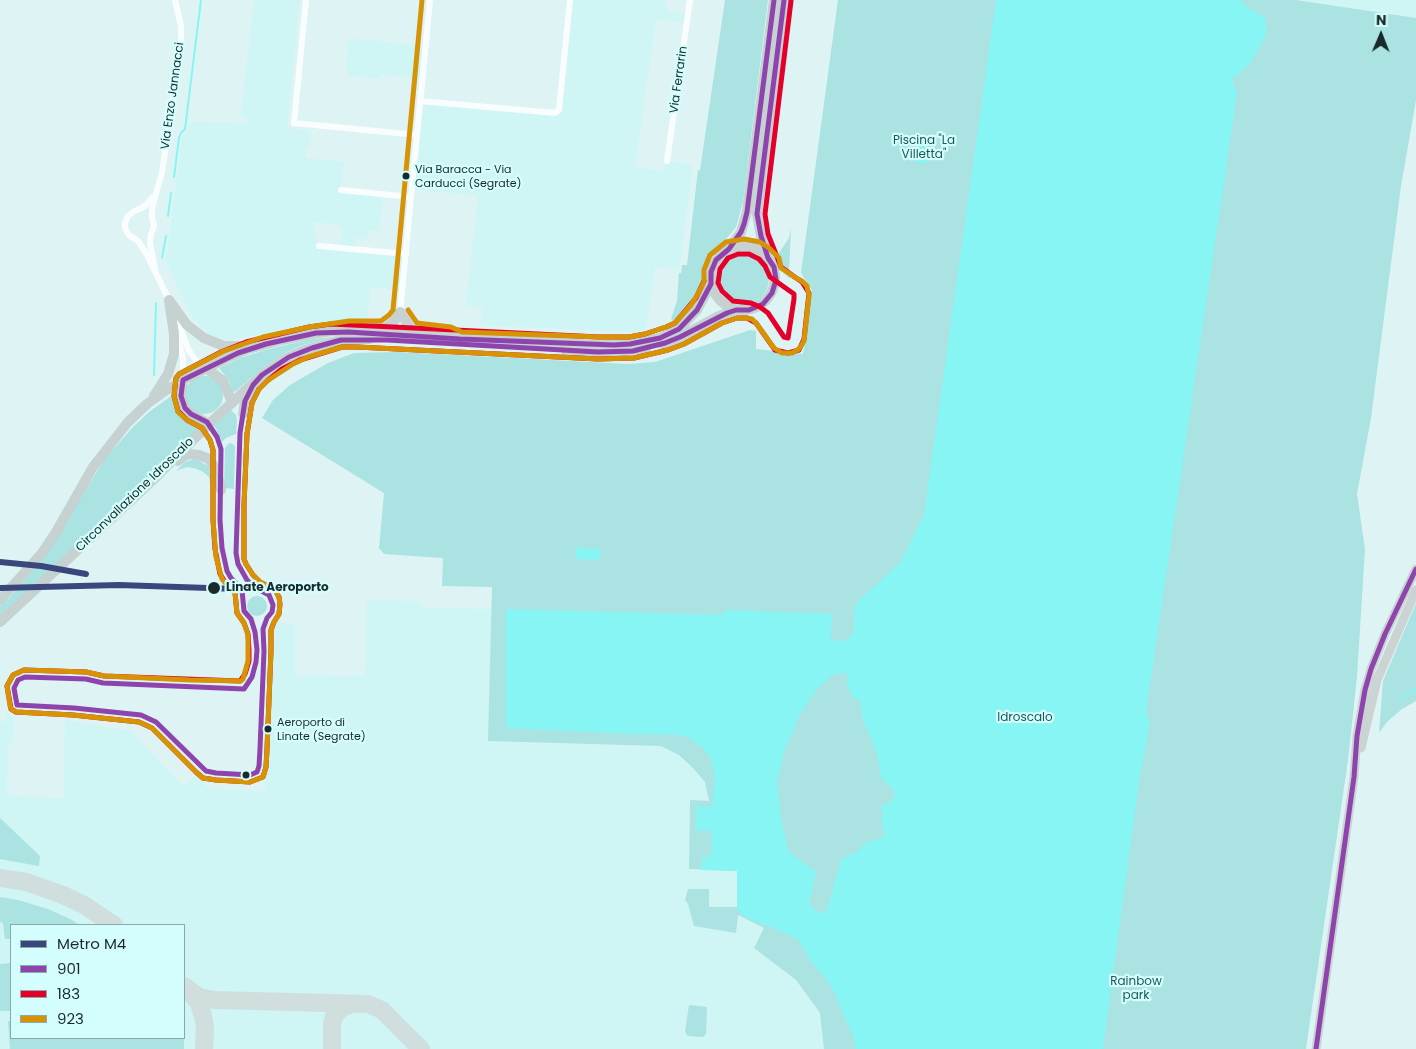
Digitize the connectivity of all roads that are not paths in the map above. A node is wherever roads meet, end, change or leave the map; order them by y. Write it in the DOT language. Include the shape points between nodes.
graph roads {
  1 [pos="175,0"];
  2 [pos="306,0"];
  3 [pos="430,0"];
  4 [pos="570,0"];
  5 [pos="690,0"];
  6 [pos="774,0"];
  7 [pos="784,0"];
  8 [pos="420,101"];
  9 [pos="417,135"];
  10 [pos="667,161"];
  11 [pos="341,190"];
  12 [pos="156,192"];
  13 [pos="411,197"];
  14 [pos="138,210"];
  15 [pos="152,217"];
  16 [pos="151,234"];
  17 [pos="135,239"];
  18 [pos="319,246"];
  19 [pos="729,249"];
  20 [pos="406,254"];
  21 [pos="768,258"];
  22 [pos="155,269"];
  23 [pos="711,284"];
  24 [pos="169,300"];
  25 [pos="736,310"];
  26 [pos="400,312"];
  27 [pos="331,331"];
  28 [pos="460,339"];
  29 [pos="281,340"];
  30 [pos="206,368"];
  31 [pos="262,375"];
  32 [pos="182,380"];
  33 [pos="232,402"];
  34 [pos="147,404"];
  35 [pos="243,414"];
  36 [pos="208,424"];
  37 [pos="155,478"];
  38 [pos="221,490"];
  39 [pos="1416,570"];
  40 [pos="1416,590"];
  41 [pos="0,600"];
  42 [pos="0,622"];
  43 [pos="1354,777"];
  44 [pos="1316,1049"];
  1 -- 12 [label="street, Via Enzo Jannacci" via="181,26 181,46 162,172"];
  2 -- 9 [label="street" via="294,124"];
  3 -- 8 [label="street"];
  4 -- 8 [label="street" via="559,110 555,113"];
  5 -- 10 [label="street, Via Ferrarin"];
  6 -- 19 [label="main road" via="747,212 741,232"];
  7 -- 21 [label="main road" via="757,214"];
  8 -- 9 [label="street"];
  9 -- 13 [label="street"];
  11 -- 13 [label="street"];
  12 -- 14 [label="street, Via Enzo Jannacci"];
  12 -- 15 [label="street, Via Enzo Jannacci"];
  13 -- 20 [label="street"];
  14 -- 15 [label="street"];
  14 -- 17 [label="street, Via Enzo Jannacci" via="125,223 127,232"];
  15 -- 16 [label="street, Via Enzo Jannacci" via="154,226"];
  16 -- 17 [label="street" via="145,239"];
  16 -- 22 [label="street, Via Enzo Jannacci"];
  17 -- 22 [label="street, Via Enzo Jannacci"];
  18 -- 20 [label="street"];
  19 -- 21 [label="main road" via="751,247"];
  19 -- 23 [label="main road" via="716,260"];
  20 -- 26 [label="street"];
  21 -- 25 [label="main road" via="776,280 772,294 756,308"];
  22 -- 24 [label="street, Via Enzo Jannacci"];
  23 -- 25 [label="main road" via="719,300"];
  23 -- 28 [label="main road" via="698,310 679,329 647,341 599,345"];
  24 -- 29 [label="main road" via="192,329 213,343 241,347"];
  24 -- 30 [label="street, Via Enzo Jannacci" via="189,351"];
  24 -- 32 [label="street, Via Enzo Jannacci" via="183,355"];
  24 -- 34 [label="main road" via="173,358 164,381"];
  25 -- 31 [label="main road, Circonvallazione Idroscalo" via="665,343 633,351 346,340 300,352"];
  26 -- 27 [label="main road" via="383,329"];
  26 -- 28 [label="main road" via="412,330 450,334"];
  27 -- 28 [label="main road"];
  27 -- 29 [label="main road"];
  29 -- 30 [label="main road" via="238,353"];
  30 -- 32 [label="main road"];
  30 -- 33 [label="main road" via="223,381"];
  31 -- 33 [label="main road, Circonvallazione Idroscalo"];
  31 -- 35 [label="main road" via="250,390"];
  32 -- 34 [label="main road"];
  32 -- 36 [label="main road" via="181,396 185,408"];
  33 -- 36 [label="main road, Circonvallazione Idroscalo"];
  34 -- 41 [label="main road" via="100,457 42,553"];
  36 -- 37 [label="main road, Circonvallazione Idroscalo"];
  37 -- 38 [label="main road" via="184,456 199,454 208,459 217,471"];
  37 -- 42 [label="main road, Circonvallazione Idroscalo"];
  39 -- 43 [label="main road" via="1368,678 1357,736"];
  40 -- 43 [label="main road" via="1377,680"];
  43 -- 44 [label="main road"];
}
